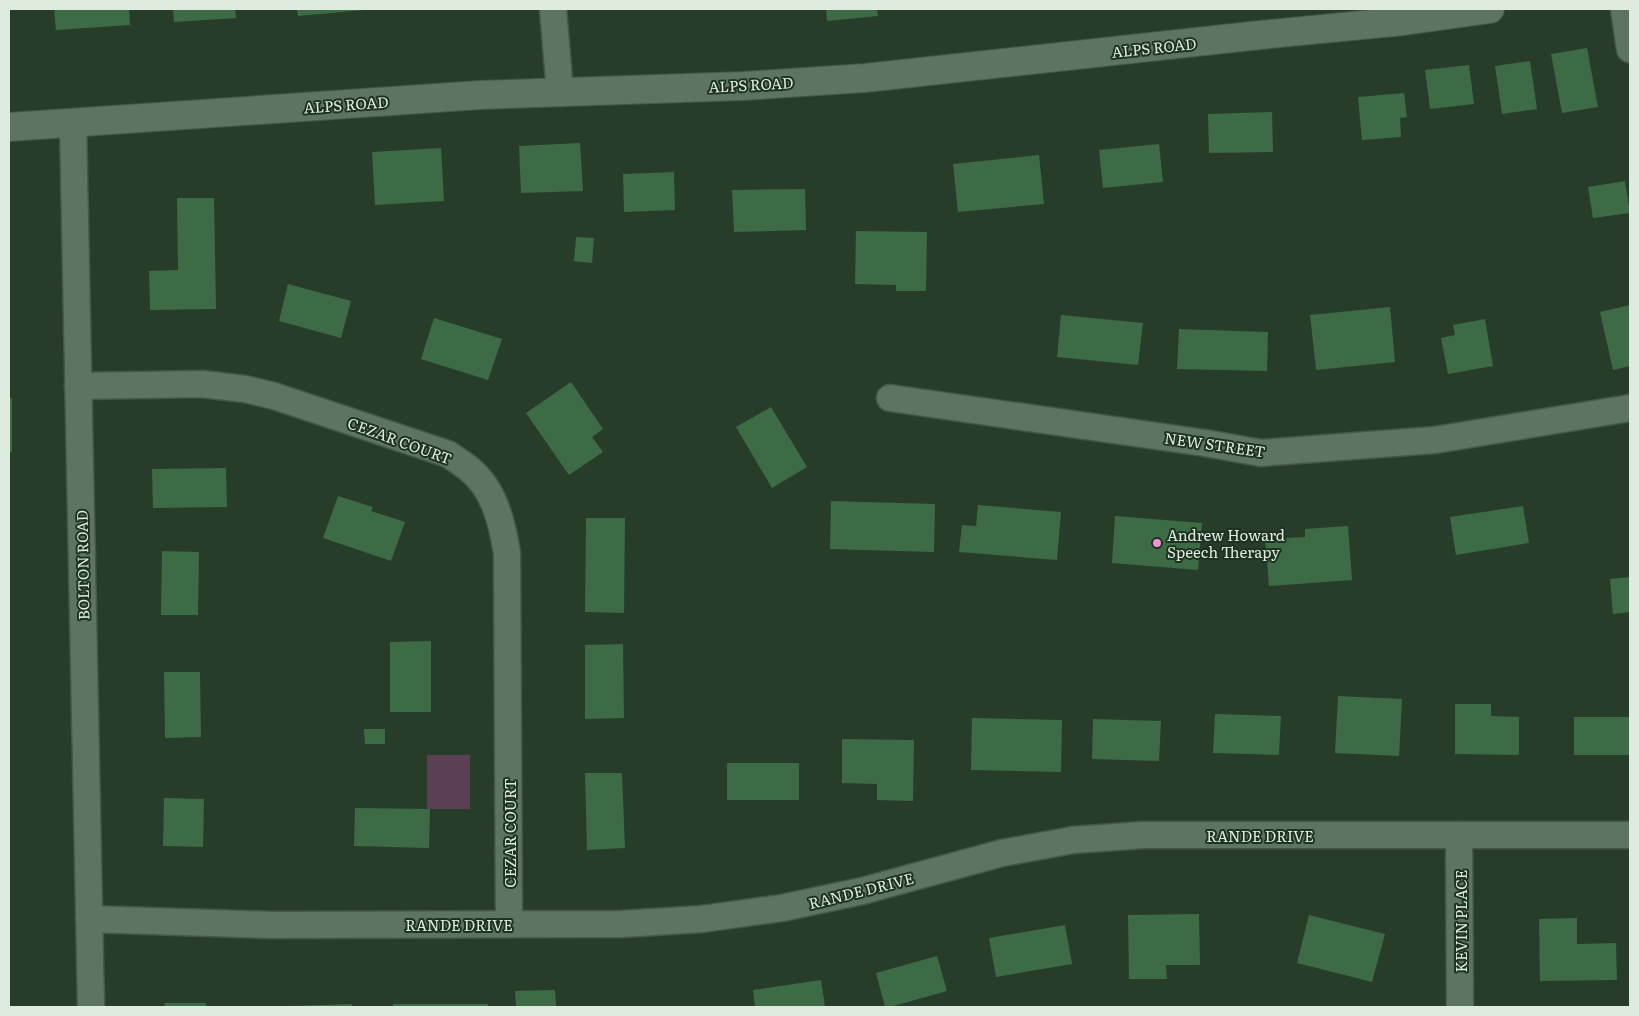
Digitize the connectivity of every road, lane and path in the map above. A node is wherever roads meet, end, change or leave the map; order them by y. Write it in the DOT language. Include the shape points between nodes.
graph roads {
  1 [pos="553,9"];
  2 [pos="1490,9"];
  3 [pos="1624,9"];
  4 [pos="1630,49"];
  5 [pos="560,92"];
  6 [pos="73,123"];
  7 [pos="9,127"];
  8 [pos="78,386"];
  9 [pos="890,398"];
  10 [pos="1630,408"];
  11 [pos="1459,835"];
  12 [pos="1630,835"];
  13 [pos="89,919"];
  14 [pos="509,924"];
  15 [pos="91,1007"];
  16 [pos="1460,1007"];
  1 -- 5 [label="street"];
  2 -- 5 [label="main road, ALPS ROAD" via="865,78"];
  3 -- 4 [label="street"];
  5 -- 6 [label="main road, ALPS ROAD"];
  6 -- 7 [label="main road, ALPS ROAD"];
  6 -- 8 [label="street, BOLTON ROAD"];
  8 -- 13 [label="street, BOLTON ROAD"];
  8 -- 14 [label="street, CEZAR COURT" via="202,384 246,389 448,454 481,481 495,504 507,553"];
  9 -- 10 [label="street, NEW STREET" via="1261,453 1435,440"];
  11 -- 12 [label="street, RANDE DRIVE"];
  11 -- 14 [label="street, RANDE DRIVE" via="1143,835 1073,840 1002,853 862,891 782,908 658,922"];
  11 -- 16 [label="street, KEVIN PLACE"];
  13 -- 14 [label="street, RANDE DRIVE" via="273,925"];
  13 -- 15 [label="street, BOLTON ROAD"];
}
